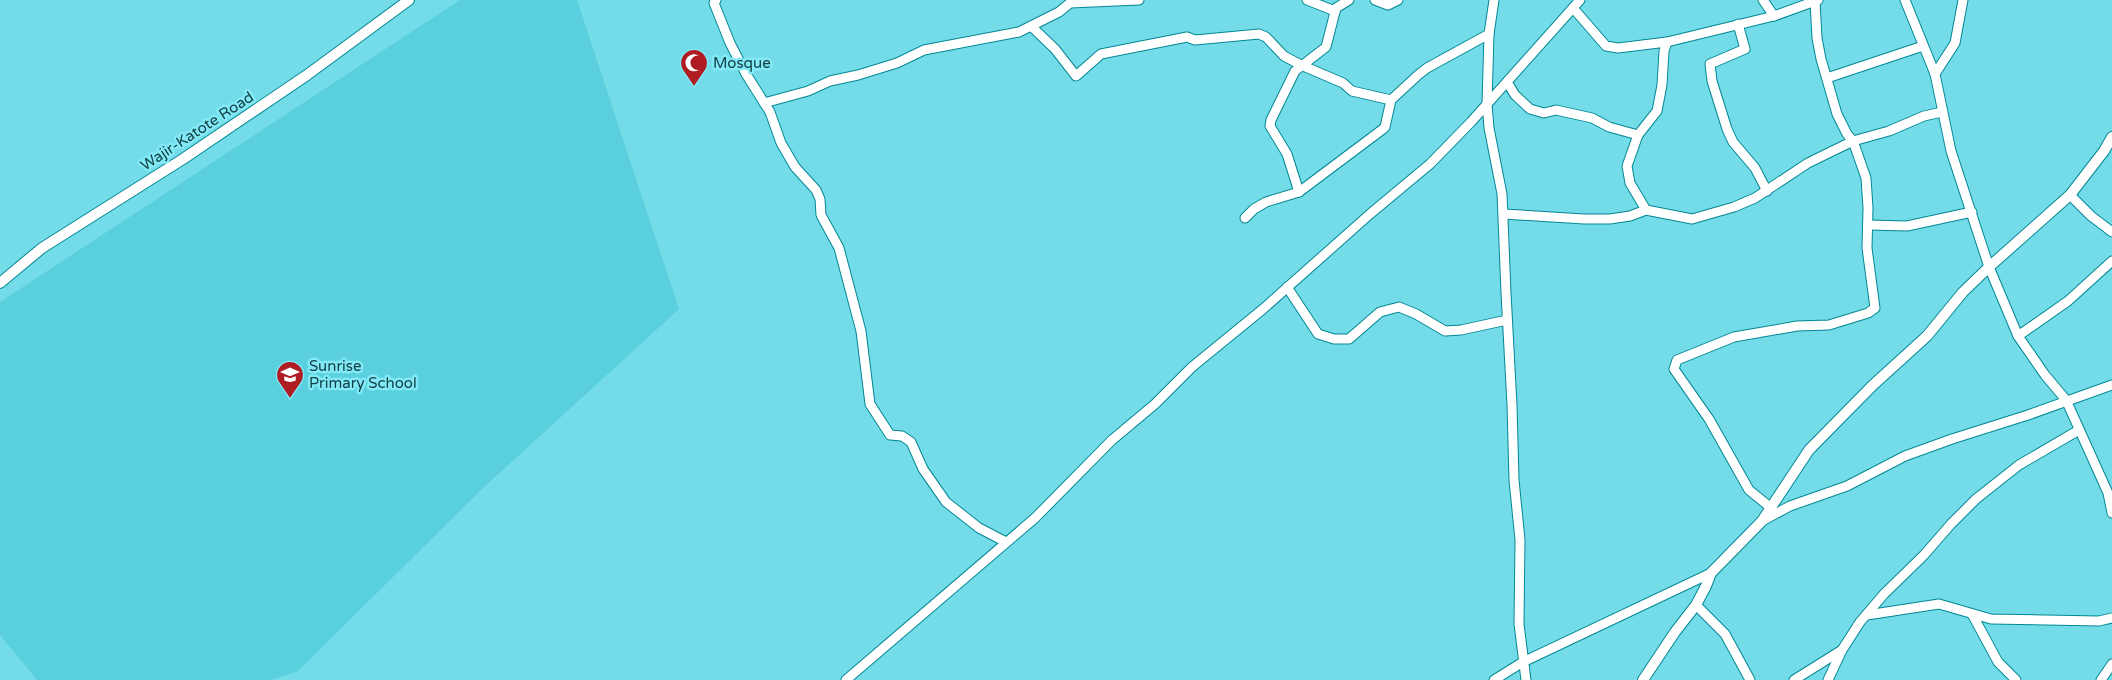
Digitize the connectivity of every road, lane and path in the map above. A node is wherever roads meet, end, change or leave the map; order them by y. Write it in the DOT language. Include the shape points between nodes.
graph roads {
  1 [pos="410,0"];
  2 [pos="716,0"];
  3 [pos="1139,0"];
  4 [pos="1307,0"];
  5 [pos="1349,0"];
  6 [pos="1375,0"];
  7 [pos="1398,0"];
  8 [pos="1494,0"];
  9 [pos="1580,0"];
  10 [pos="1763,0"];
  11 [pos="1816,0"];
  12 [pos="1904,0"];
  13 [pos="1963,0"];
  14 [pos="1573,8"];
  15 [pos="1335,11"];
  16 [pos="1774,16"];
  17 [pos="1738,24"];
  18 [pos="1031,26"];
  19 [pos="1489,34"];
  20 [pos="1667,42"];
  21 [pos="1923,46"];
  22 [pos="1301,65"];
  23 [pos="1935,74"];
  24 [pos="1827,78"];
  25 [pos="1507,82"];
  26 [pos="1392,100"];
  27 [pos="764,103"];
  28 [pos="1487,104"];
  29 [pos="1942,112"];
  30 [pos="1638,135"];
  31 [pos="2112,137"];
  32 [pos="1853,141"];
  33 [pos="1767,190"];
  34 [pos="1299,192"];
  35 [pos="2070,195"];
  36 [pos="1646,210"];
  37 [pos="1972,212"];
  38 [pos="1504,214"];
  39 [pos="1245,218"];
  40 [pos="1868,225"];
  41 [pos="2112,232"];
  42 [pos="2112,262"];
  43 [pos="1989,267"];
  44 [pos="0,283"];
  45 [pos="1287,287"];
  46 [pos="1507,320"];
  47 [pos="2018,336"];
  48 [pos="2112,384"];
  49 [pos="2066,400"];
  50 [pos="2079,430"];
  51 [pos="1770,506"];
  52 [pos="2112,512"];
  53 [pos="1762,521"];
  54 [pos="1006,542"];
  55 [pos="1711,573"];
  56 [pos="1696,605"];
  57 [pos="1972,614"];
  58 [pos="1867,615"];
  59 [pos="2112,618"];
  60 [pos="1842,650"];
  61 [pos="1523,662"];
  62 [pos="2112,664"];
  63 [pos="846,680"];
  64 [pos="1494,680"];
  65 [pos="1526,680"];
  66 [pos="1643,680"];
  67 [pos="1750,680"];
  68 [pos="1794,680"];
  69 [pos="1828,680"];
  70 [pos="2016,680"];
  71 [pos="2101,680"];
  1 -- 44 [label="street, Wajir-Katote Road" via="307,76 42,248"];
  2 -- 27 [label="street" via="714,3 730,43"];
  3 -- 18 [label="street" via="1070,3"];
  4 -- 15 [label="street"];
  5 -- 15 [label="street"];
  6 -- 7 [label="street" via="1388,5"];
  8 -- 19 [label="street"];
  9 -- 14 [label="street"];
  10 -- 16 [label="street"];
  11 -- 16 [label="street"];
  11 -- 24 [label="street" via="1817,38"];
  12 -- 21 [label="street"];
  13 -- 23 [label="street" via="1955,43"];
  14 -- 20 [label="street" via="1606,46 1618,48"];
  14 -- 25 [label="street"];
  15 -- 22 [label="street" via="1326,47"];
  16 -- 17 [label="street"];
  17 -- 20 [label="street"];
  17 -- 33 [label="street" via="1744,49 1710,64 1712,81 1733,142 1755,168"];
  18 -- 22 [label="street" via="1076,76 1101,54 1187,37 1195,40 1259,34 1284,56"];
  18 -- 27 [label="street" via="1020,32 924,50 897,63"];
  19 -- 26 [label="street" via="1427,68"];
  19 -- 28 [label="street"];
  20 -- 30 [label="street" via="1657,111"];
  21 -- 23 [label="street"];
  21 -- 24 [label="street"];
  22 -- 26 [label="street" via="1343,83 1352,91"];
  22 -- 34 [label="street" via="1291,78 1270,124 1287,154"];
  23 -- 29 [label="street"];
  24 -- 32 [label="street" via="1839,121"];
  25 -- 28 [label="street"];
  25 -- 30 [label="street" via="1530,109 1544,113 1556,110 1592,118 1609,127"];
  26 -- 34 [label="street" via="1383,129"];
  27 -- 54 [label="street" via="780,143 816,190 821,215 839,248 861,332 870,404 890,435 902,436 911,442 923,469 946,502 980,528"];
  28 -- 38 [label="street"];
  28 -- 45 [label="street" via="1430,164"];
  29 -- 32 [label="street"];
  29 -- 37 [label="street"];
  30 -- 36 [label="street" via="1628,159 1627,174"];
  31 -- 35 [label="street"];
  32 -- 33 [label="street" via="1808,163"];
  32 -- 40 [label="street" via="1866,178"];
  33 -- 36 [label="street" via="1734,207 1692,219"];
  34 -- 39 [label="street" via="1266,202"];
  35 -- 41 [label="street"];
  35 -- 43 [label="street"];
  36 -- 38 [label="street" via="1630,216 1584,220"];
  37 -- 40 [label="street" via="1907,226"];
  37 -- 43 [label="street"];
  38 -- 46 [label="street"];
  40 -- 51 [label="street" via="1867,248 1875,308 1868,313 1829,325 1789,327 1734,337 1677,360 1674,369 1709,419 1750,490"];
  42 -- 47 [label="street" via="2068,301"];
  43 -- 47 [label="street"];
  43 -- 51 [label="street" via="1963,292 1927,336 1873,384 1809,450"];
  45 -- 46 [label="street" via="1318,334 1334,339 1349,339 1380,312 1399,307 1445,331"];
  45 -- 54 [label="street" via="1192,367"];
  46 -- 61 [label="street" via="1520,540 1519,624"];
  47 -- 49 [label="street"];
  48 -- 49 [label="street"];
  49 -- 50 [label="street"];
  49 -- 53 [label="street" via="1905,456 1847,486 1790,506"];
  50 -- 52 [label="street" via="2108,492"];
  50 -- 58 [label="street" via="2019,465 1976,499"];
  51 -- 53 [label="street"];
  53 -- 55 [label="street"];
  54 -- 63 [label="street"];
  55 -- 56 [label="street"];
  55 -- 61 [label="street"];
  56 -- 66 [label="street"];
  56 -- 67 [label="street" via="1724,634"];
  57 -- 58 [label="street" via="1939,604"];
  57 -- 59 [label="street" via="1991,619 2099,621"];
  57 -- 70 [label="street" via="1998,662"];
  58 -- 60 [label="street"];
  60 -- 68 [label="street"];
  60 -- 69 [label="street"];
  61 -- 64 [label="street"];
  61 -- 65 [label="street"];
  62 -- 71 [label="street"];
}
